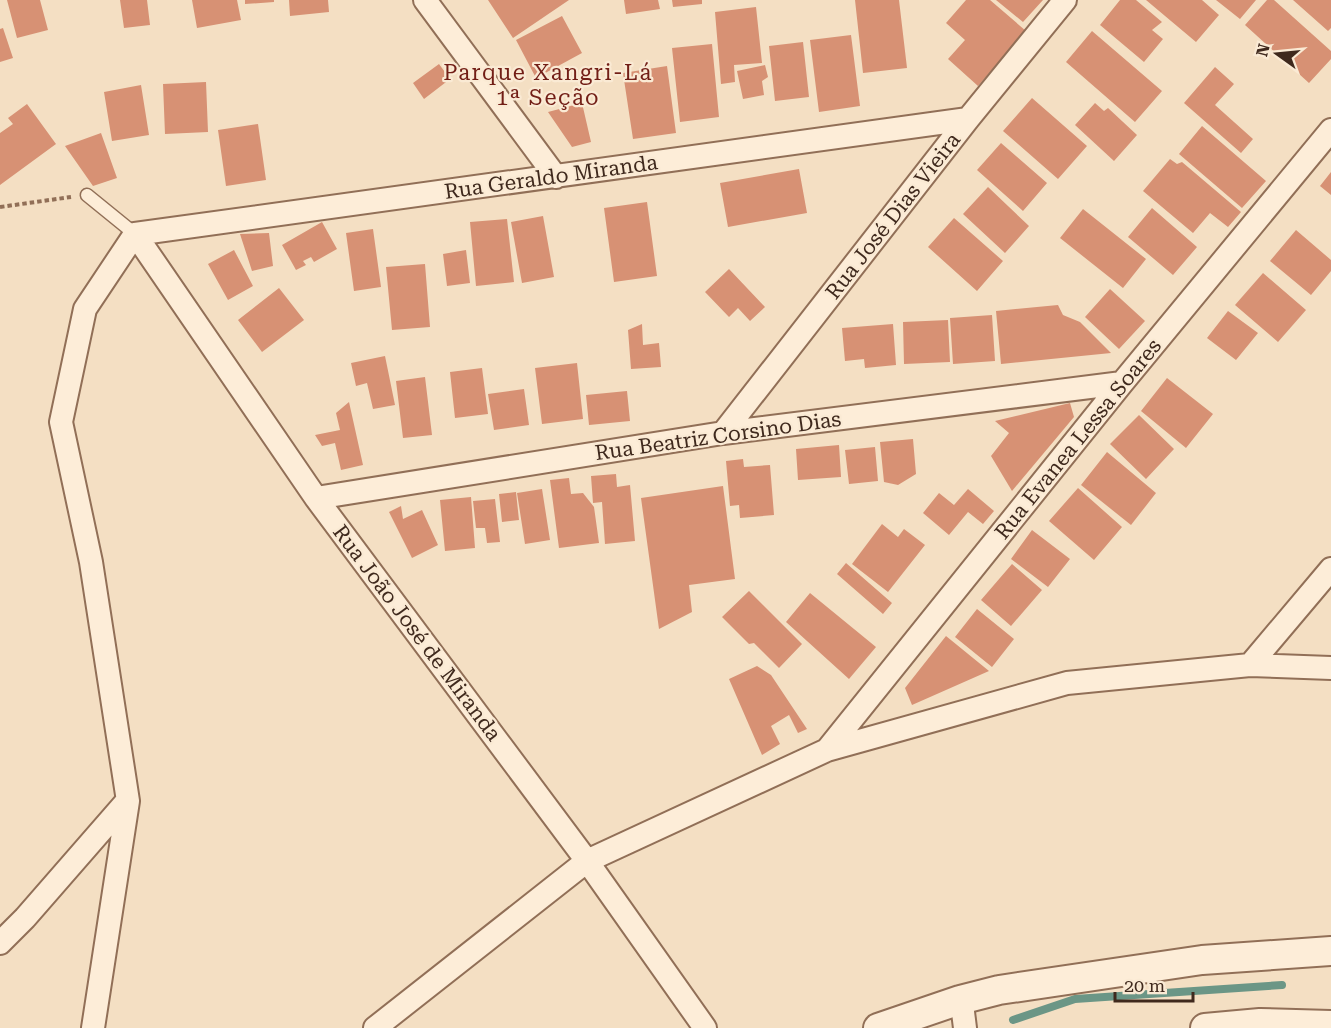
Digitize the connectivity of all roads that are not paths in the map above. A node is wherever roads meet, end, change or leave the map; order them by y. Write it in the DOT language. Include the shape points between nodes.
graph roads {
  1 [pos="425,0"];
  2 [pos="1065,0"];
  3 [pos="968,119"];
  4 [pos="1331,130"];
  5 [pos="556,177"];
  6 [pos="87,195"];
  7 [pos="135,234"];
  8 [pos="1122,383"];
  9 [pos="723,433"];
  10 [pos="316,498"];
  11 [pos="1331,569"];
  12 [pos="1250,665"];
  13 [pos="1331,668"];
  14 [pos="827,750"];
  15 [pos="128,801"];
  16 [pos="587,861"];
  17 [pos="0,943"];
  18 [pos="1331,951"];
  19 [pos="963,1014"];
  20 [pos="1261,1025"];
  21 [pos="1331,1025"];
  22 [pos="93,1028"];
  23 [pos="375,1028"];
  24 [pos="705,1028"];
  25 [pos="878,1028"];
  26 [pos="1205,1028"];
  1 -- 5 [label="street"];
  2 -- 3 [label="street, Rua José Dias Vieira"];
  3 -- 5 [label="street, Rua Geraldo Miranda"];
  3 -- 9 [label="street, Rua José Dias Vieira"];
  4 -- 8 [label="street, Rua Evanea Lessa Soares"];
  5 -- 7 [label="street, Rua Geraldo Miranda"];
  6 -- 7 [label="lane"];
  7 -- 10 [label="street, Rua João José de Miranda"];
  7 -- 15 [label="street" via="85,309 61,422 91,562"];
  8 -- 9 [label="street, Rua Beatriz Corsino Dias"];
  8 -- 14 [label="street, Rua Evanea Lessa Soares"];
  9 -- 10 [label="street, Rua Beatriz Corsino Dias"];
  10 -- 16 [label="street, Rua João José de Miranda"];
  11 -- 12 [label="street"];
  12 -- 13 [label="street"];
  12 -- 14 [label="street" via="1067,682"];
  14 -- 16 [label="street"];
  15 -- 17 [label="street"];
  15 -- 22 [label="street"];
  16 -- 23 [label="street"];
  16 -- 24 [label="street, Rua João José de Miranda"];
  18 -- 19 [label="street" via="1202,960 999,990"];
  19 -- 25 [label="street"];
  20 -- 21 [label="street"];
  20 -- 26 [label="street"];
}
